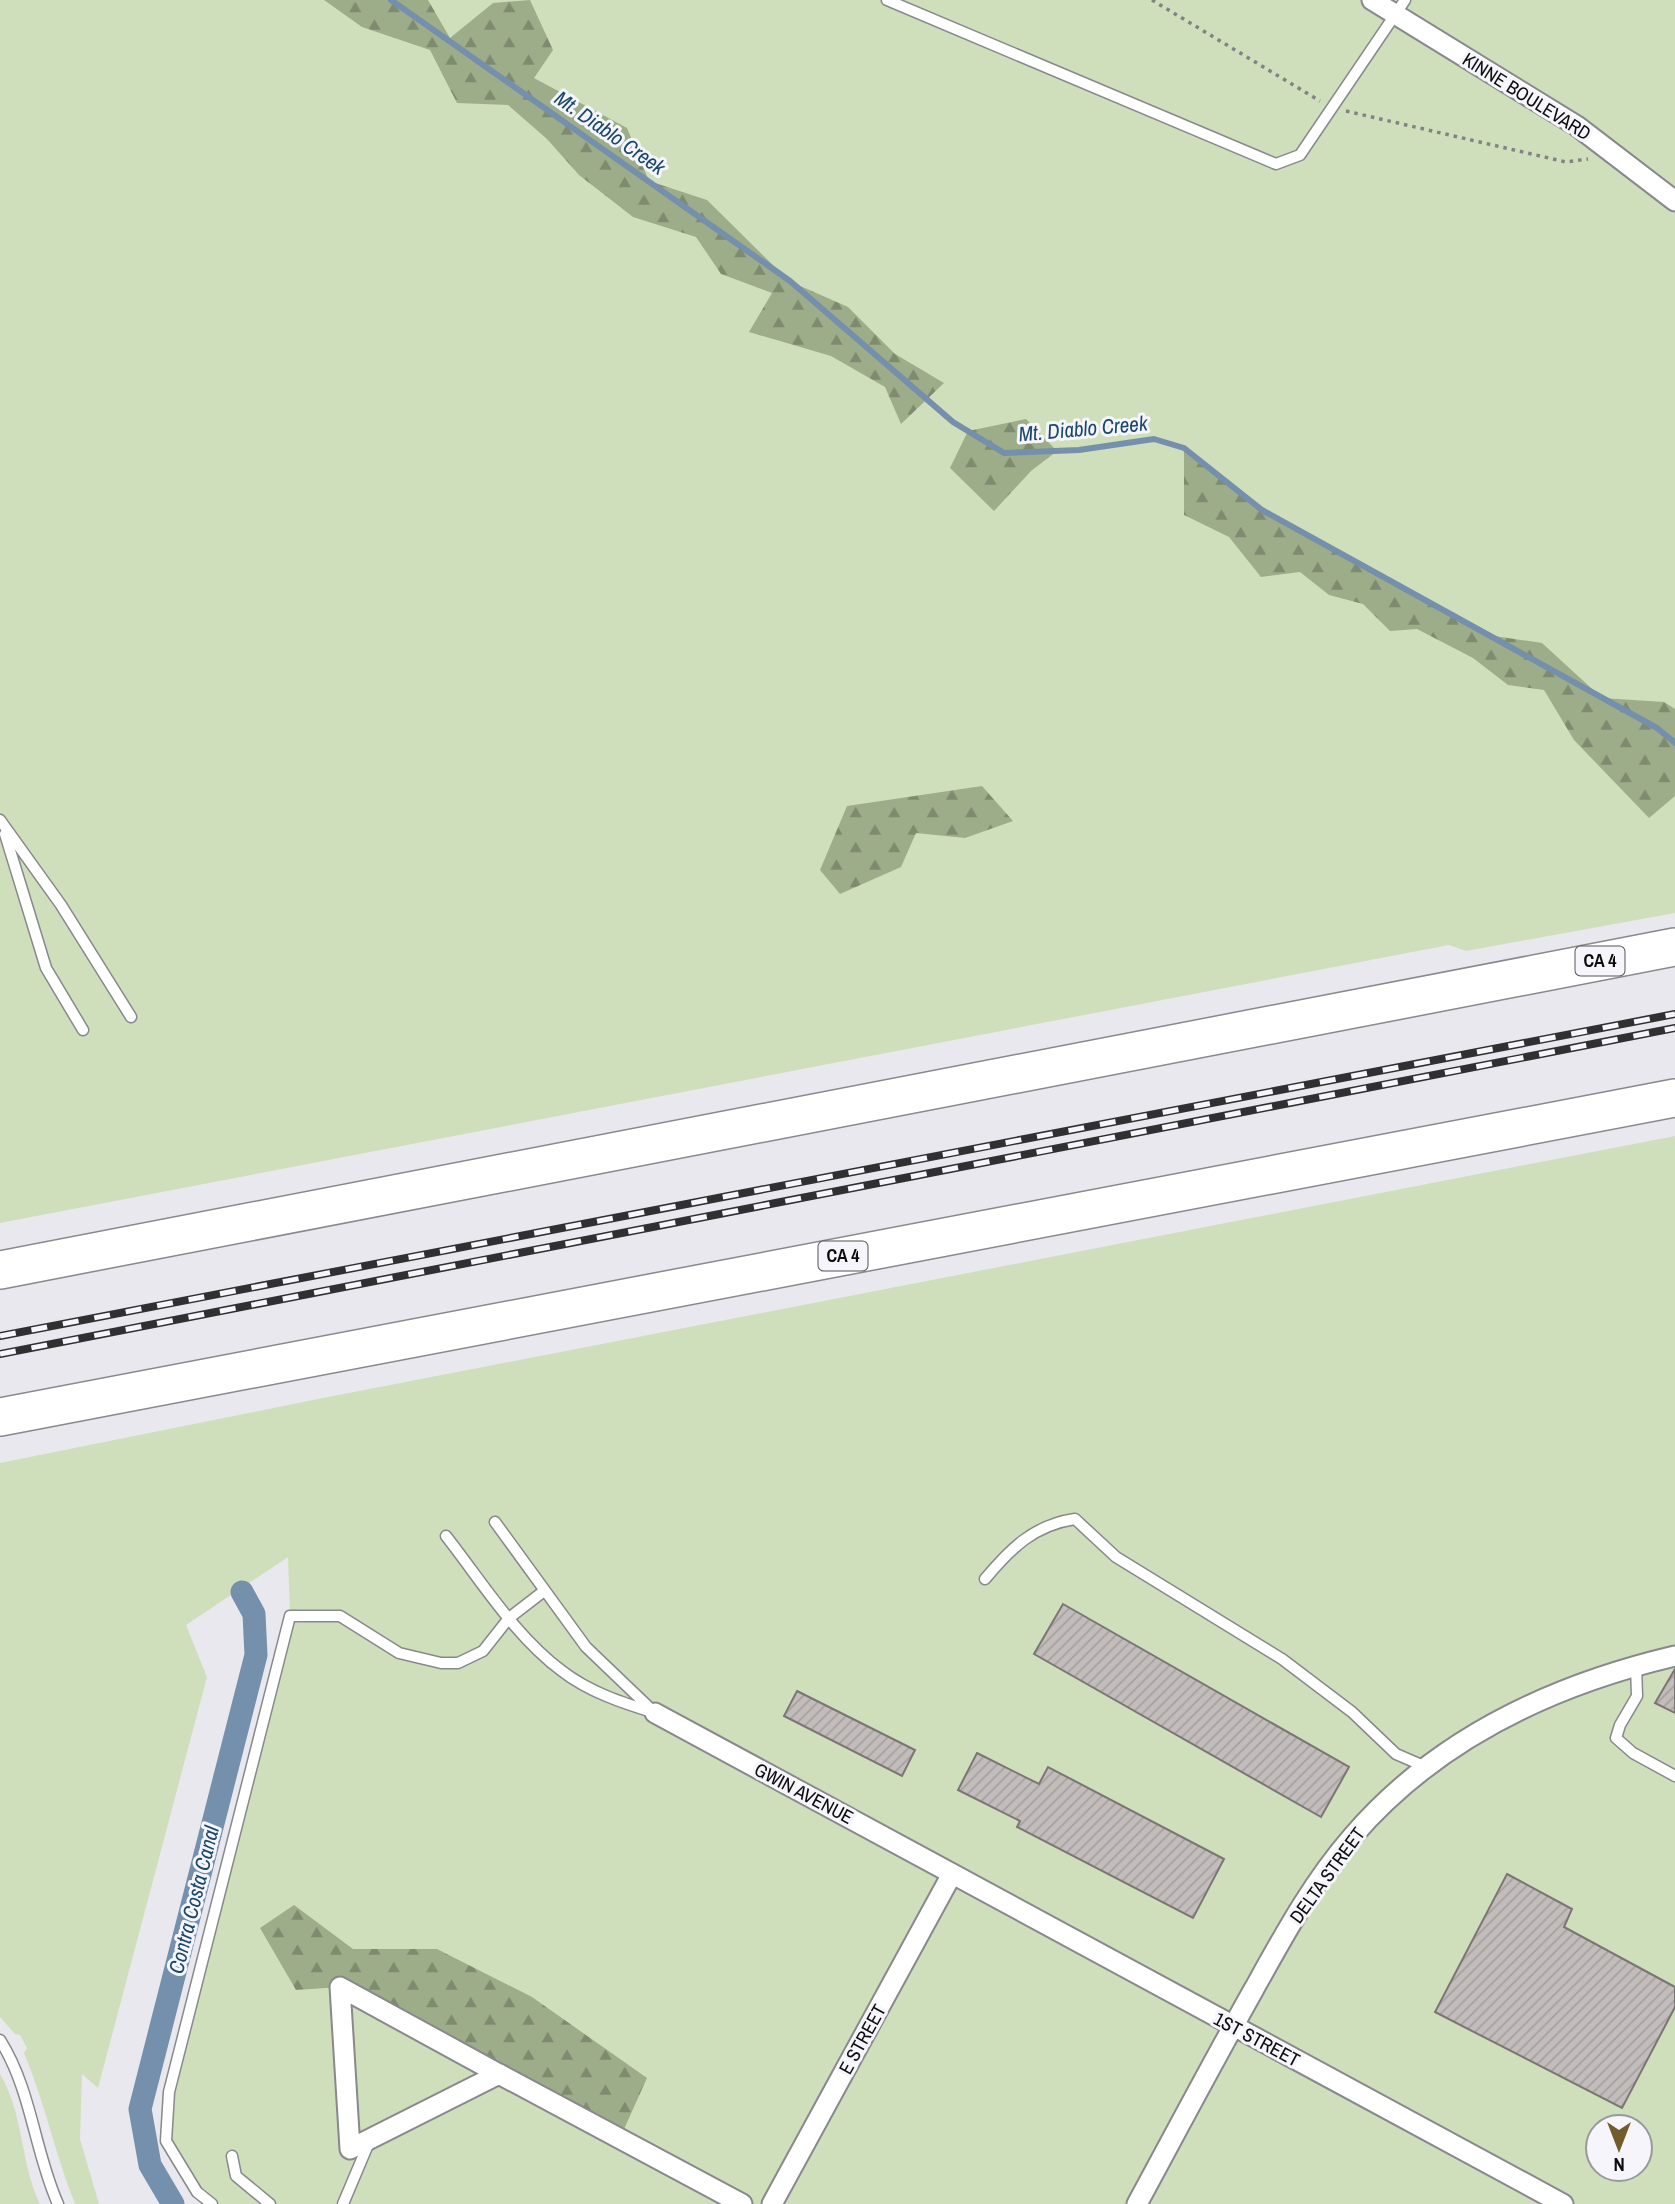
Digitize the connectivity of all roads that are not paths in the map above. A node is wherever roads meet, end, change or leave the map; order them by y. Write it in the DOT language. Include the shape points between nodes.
graph roads {
  1 [pos="887,0"];
  2 [pos="1372,0"];
  3 [pos="1400,7"];
  4 [pos="1675,201"];
  5 [pos="0,820"];
  6 [pos="1675,947"];
  7 [pos="131,1017"];
  8 [pos="83,1030"];
  9 [pos="1675,1098"];
  10 [pos="0,1270"];
  11 [pos="0,1417"];
  12 [pos="495,1522"];
  13 [pos="446,1536"];
  14 [pos="985,1579"];
  15 [pos="544,1591"];
  16 [pos="509,1618"];
  17 [pos="1675,1656"];
  18 [pos="1636,1666"];
  19 [pos="655,1713"];
  20 [pos="1426,1768"];
  21 [pos="1675,1776"];
  22 [pos="952,1874"];
  23 [pos="1233,2026"];
  24 [pos="0,2040"];
  25 [pos="499,2074"];
  26 [pos="371,2139"];
  27 [pos="232,2156"];
  28 [pos="58,2204"];
  29 [pos="212,2204"];
  30 [pos="270,2204"];
  31 [pos="342,2204"];
  32 [pos="742,2204"];
  33 [pos="772,2204"];
  34 [pos="1137,2204"];
  35 [pos="1563,2204"];
  1 -- 3 [label="lane" via="1276,164 1300,155"];
  2 -- 3 [label="street, KINNE BOULEVARD"];
  3 -- 4 [label="street, KINNE BOULEVARD" via="1577,125"];
  5 -- 7 [label="lane" via="61,905"];
  5 -- 8 [label="lane" via="46,968"];
  6 -- 10 [label="highway, CA 4"];
  9 -- 11 [label="highway, CA 4"];
  12 -- 15 [label="lane"];
  13 -- 16 [label="lane"];
  14 -- 20 [label="lane" via="1008,1551 1032,1532 1075,1519 1116,1557 1282,1659 1396,1754"];
  15 -- 16 [label="lane"];
  15 -- 19 [label="lane" via="586,1647"];
  16 -- 19 [label="lane" via="562,1672 593,1690"];
  16 -- 29 [label="lane" via="483,1651 458,1662 441,1663 399,1653 340,1616 290,1616 169,2092 166,2141 197,2192"];
  17 -- 18 [label="street, DELTA STREET"];
  18 -- 20 [label="street, DELTA STREET" via="1503,1717"];
  18 -- 21 [label="lane" via="1637,1696 1616,1738 1633,1754"];
  19 -- 22 [label="street, GWIN AVENUE"];
  20 -- 23 [label="street, DELTA STREET" via="1388,1799 1316,1884"];
  22 -- 23 [label="street, 1ST STREET"];
  22 -- 33 [label="street, E STREET"];
  23 -- 34 [label="street, DELTA STREET"];
  23 -- 35 [label="street, 1ST STREET"];
  24 -- 28 [label="lane" via="25,2091"];
  25 -- 26 [label="street"];
  25 -- 26 [label="street" via="340,1987 350,2149"];
  25 -- 32 [label="street"];
  26 -- 31 [label="lane"];
  27 -- 30 [label="lane" via="236,2176"];
}
